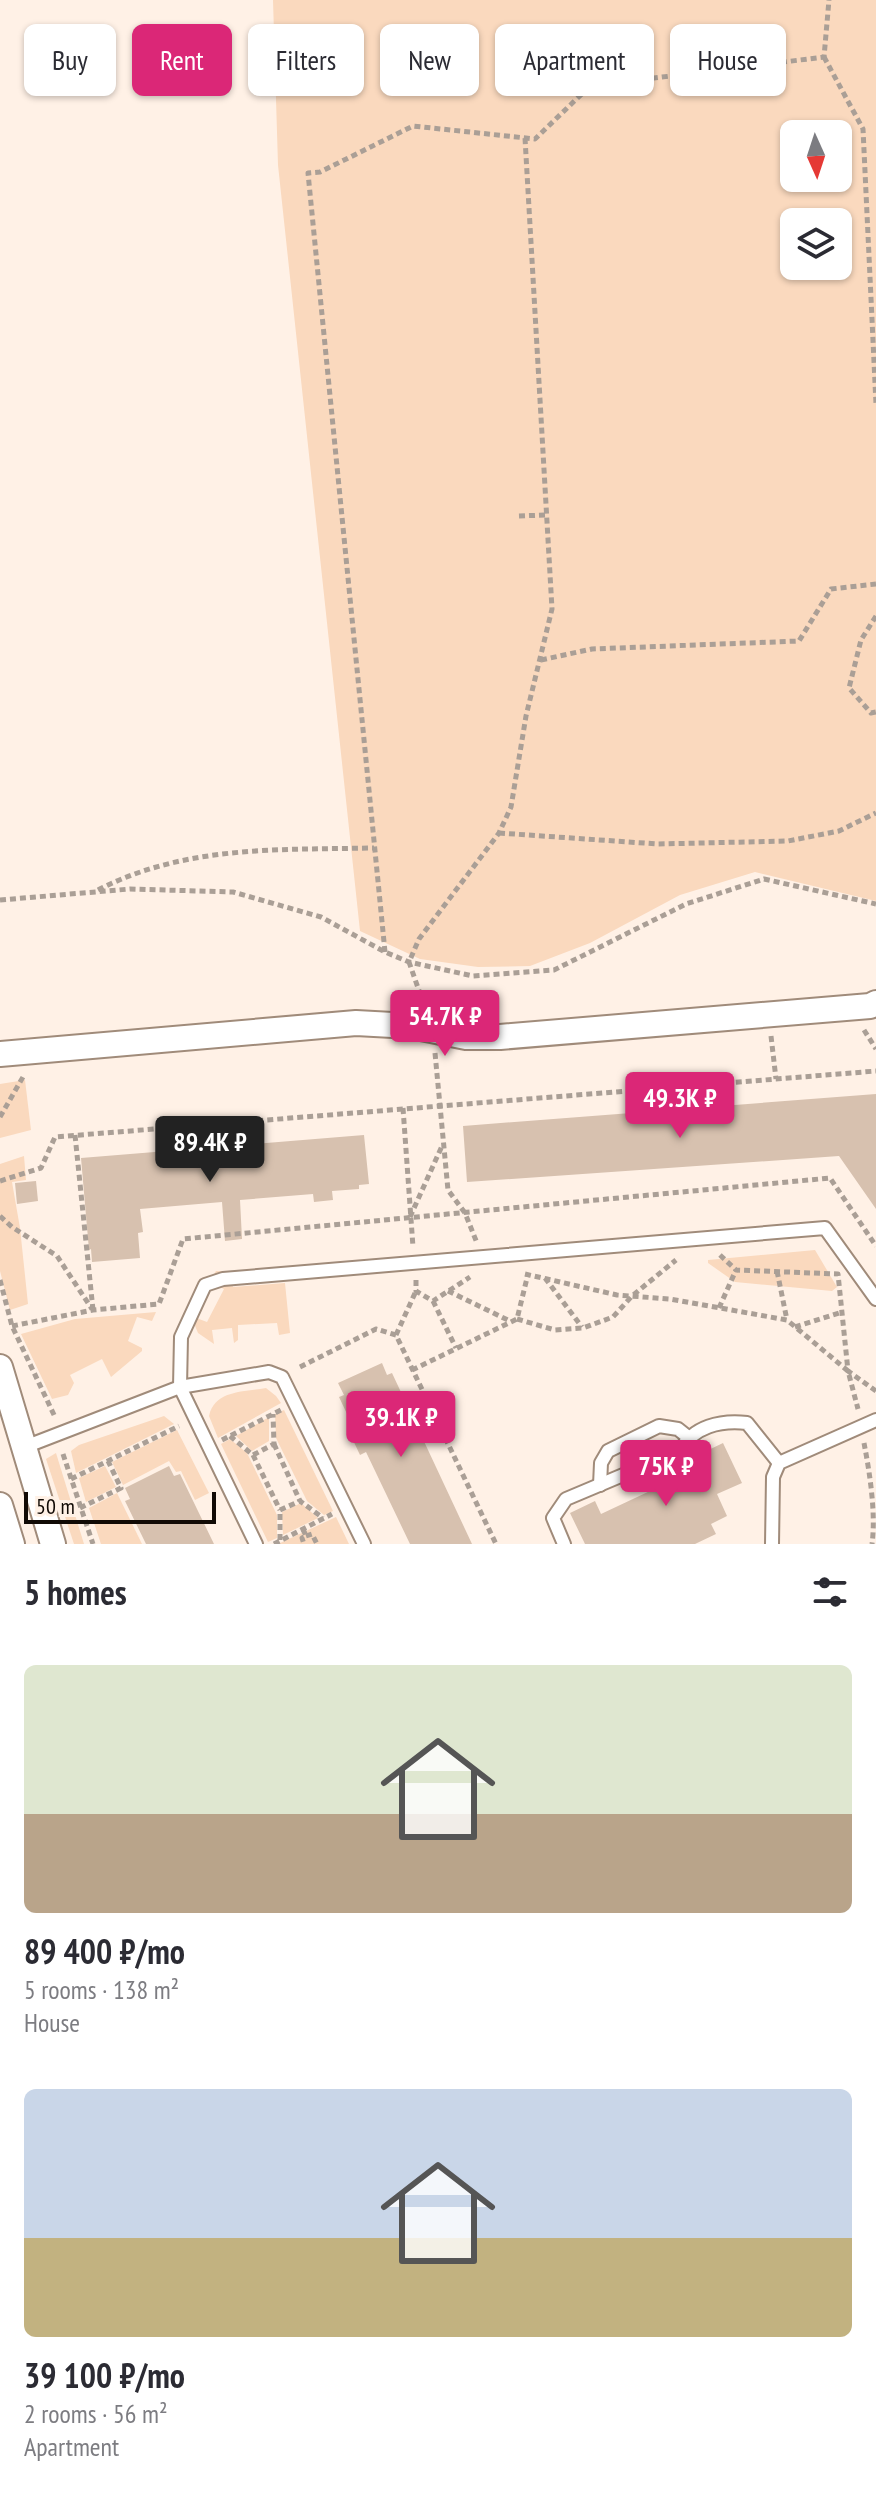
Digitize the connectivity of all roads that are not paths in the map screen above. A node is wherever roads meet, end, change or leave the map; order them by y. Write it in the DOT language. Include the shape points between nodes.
graph roads {
  1 [pos="874,1009"];
  2 [pos="0,1054"];
  3 [pos="876,1299"];
  4 [pos="0,1367"];
  5 [pos="180,1387"];
  6 [pos="876,1420"];
  7 [pos="688,1437"];
  8 [pos="22,1448"];
  9 [pos="779,1463"];
  10 [pos="600,1485"];
  11 [pos="0,1505"];
  12 [pos="12,1544"];
  13 [pos="53,1544"];
  14 [pos="256,1544"];
  15 [pos="364,1544"];
  16 [pos="564,1544"];
  17 [pos="772,1544"];
  1 -- 2 [label="street" via="500,1037 356,1023"];
  3 -- 5 [label="lane" via="825,1228 223,1279 205,1285 181,1337"];
  4 -- 8 [label="street"];
  5 -- 8 [label="lane"];
  5 -- 14 [label="lane"];
  5 -- 15 [label="lane" via="269,1372 282,1377"];
  6 -- 9 [label="lane"];
  7 -- 9 [label="lane" via="724,1420 747,1423"];
  7 -- 10 [label="lane" via="680,1451"];
  7 -- 10 [label="lane" via="659,1426 608,1451 601,1463"];
  8 -- 13 [label="street"];
  9 -- 17 [label="lane" via="773,1477"];
  10 -- 16 [label="lane" via="566,1499 553,1518"];
  11 -- 12 [label="street"];
}
